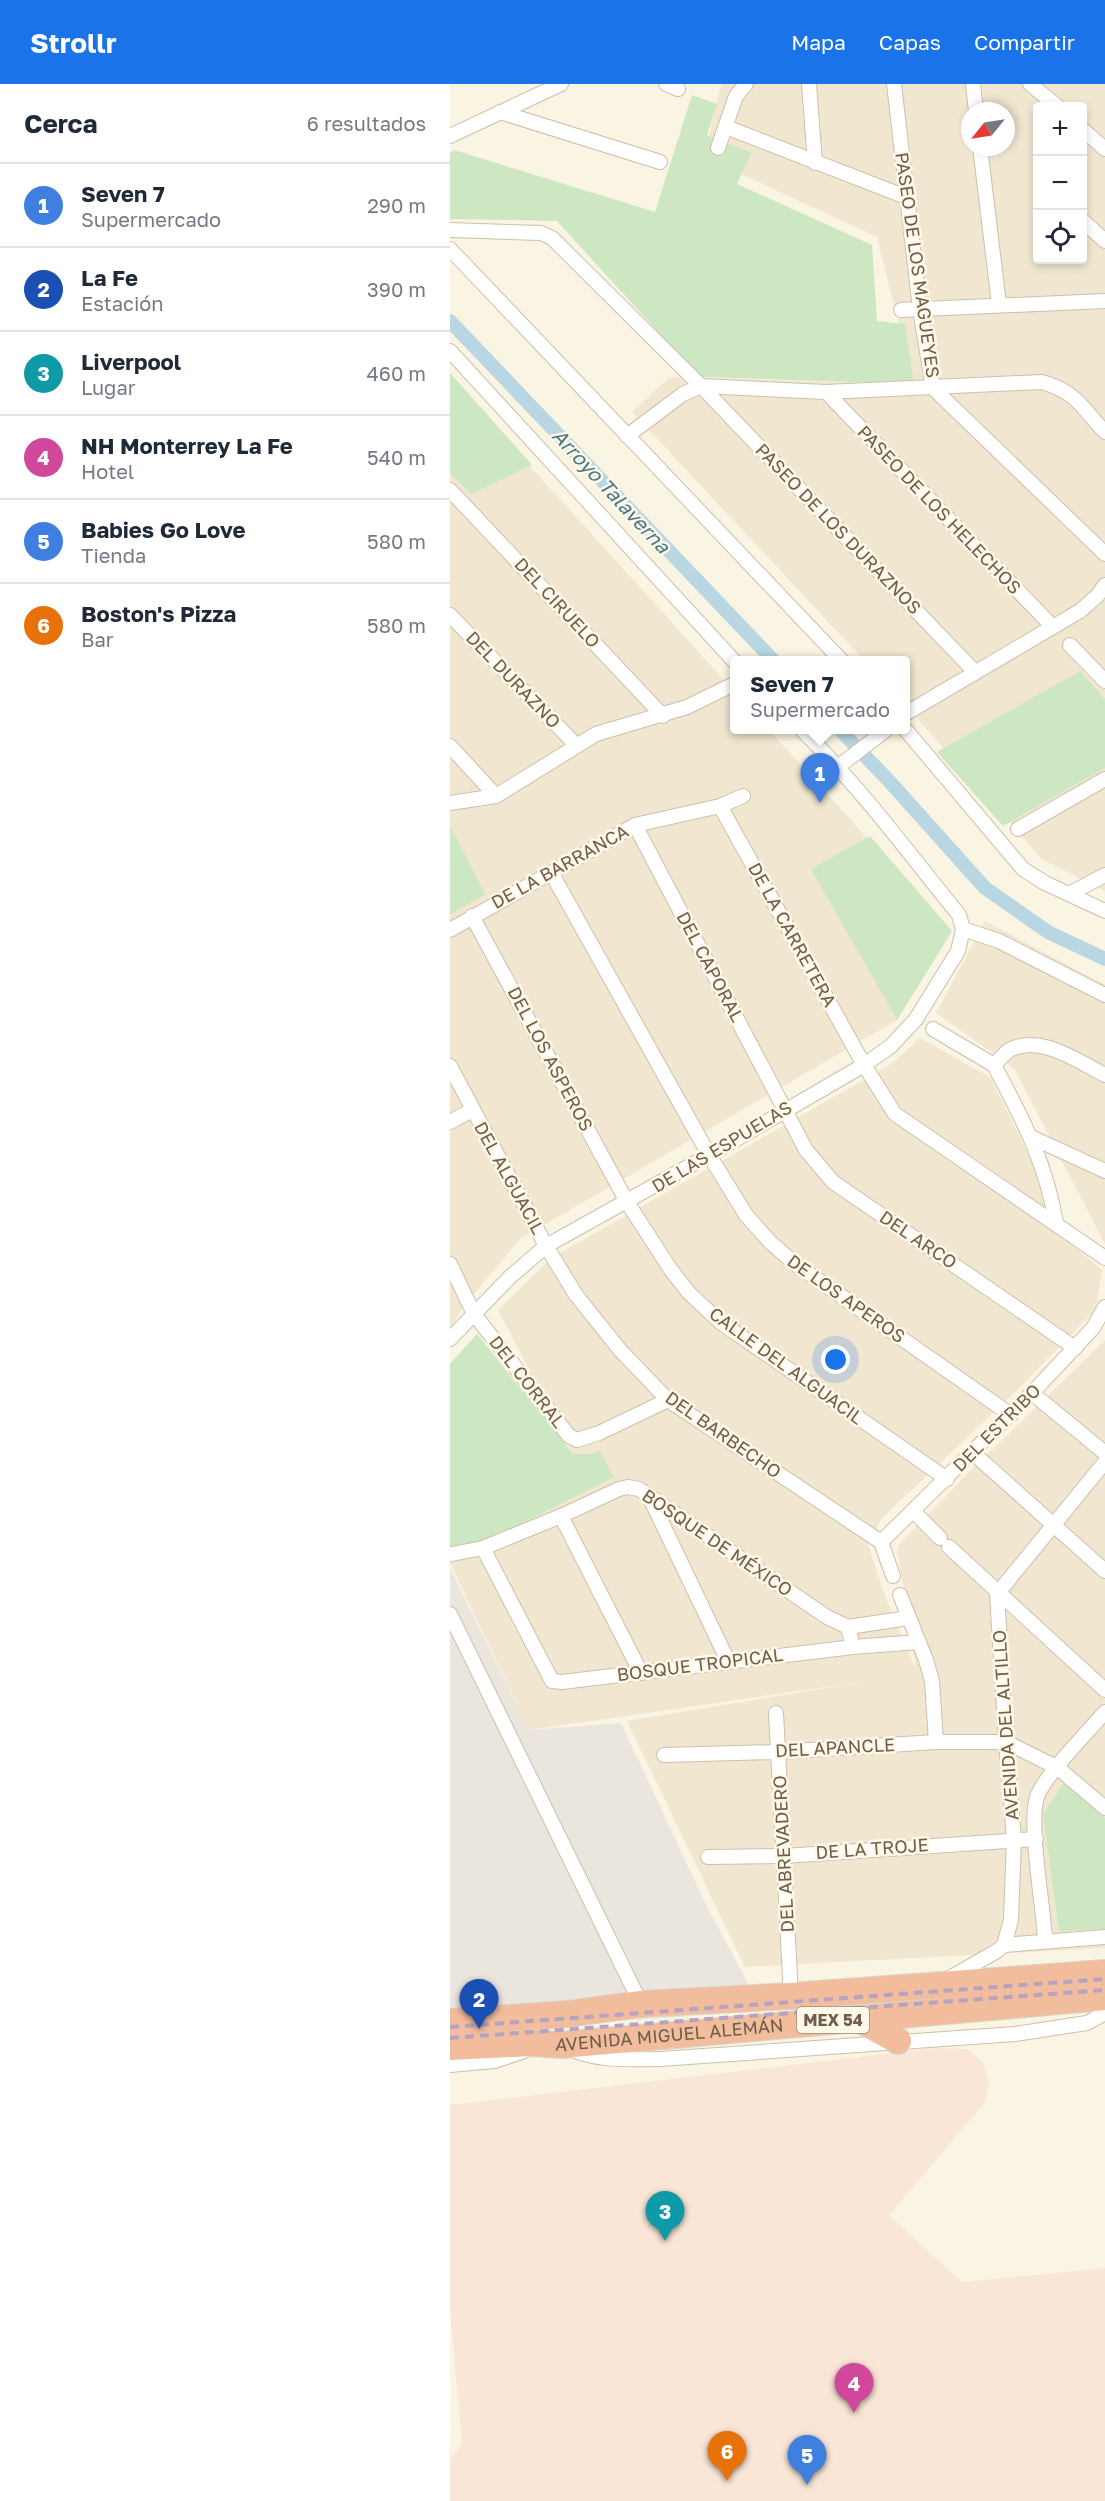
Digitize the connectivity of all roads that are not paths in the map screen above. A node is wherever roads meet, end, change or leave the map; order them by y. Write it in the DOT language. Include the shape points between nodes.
graph roads {
  1 [pos="561,84"];
  2 [pos="746,84"];
  3 [pos="809,84"];
  4 [pos="894,84"];
  5 [pos="973,84"];
  6 [pos="1030,84"];
  7 [pos="975,102"];
  8 [pos="1050,102"];
  9 [pos="500,112"];
  10 [pos="726,127"];
  11 [pos="1087,132"];
  12 [pos="450,136"];
  13 [pos="718,148"];
  14 [pos="1105,148"];
  15 [pos="981,156"];
  16 [pos="660,162"];
  17 [pos="815,163"];
  18 [pos="906,197"];
  19 [pos="1087,224"];
  20 [pos="450,230"];
  21 [pos="1105,241"];
  22 [pos="450,249"];
  23 [pos="1105,301"];
  24 [pos="999,304"];
  25 [pos="920,309"];
  26 [pos="901,310"];
  27 [pos="450,351"];
  28 [pos="701,386"];
  29 [pos="933,388"];
  30 [pos="825,392"];
  31 [pos="1104,428"];
  32 [pos="627,436"];
  33 [pos="450,490"];
  34 [pos="1105,554"];
  35 [pos="1105,585"];
  36 [pos="450,615"];
  37 [pos="1053,627"];
  38 [pos="1070,645"];
  39 [pos="730,656"];
  40 [pos="837,656"];
  41 [pos="975,672"];
  42 [pos="1105,681"];
  43 [pos="730,686"];
  44 [pos="910,712"];
  45 [pos="663,716"];
  46 [pos="808,734"];
  47 [pos="881,734"];
  48 [pos="910,734"];
  49 [pos="450,746"];
  50 [pos="576,746"];
  51 [pos="844,762"];
  52 [pos="1105,779"];
  53 [pos="743,795"];
  54 [pos="496,796"];
  55 [pos="450,803"];
  56 [pos="720,806"];
  57 [pos="635,825"];
  58 [pos="1018,829"];
  59 [pos="552,874"];
  60 [pos="1105,875"];
  61 [pos="1069,894"];
  62 [pos="1105,911"];
  63 [pos="472,916"];
  64 [pos="963,929"];
  65 [pos="450,930"];
  66 [pos="1105,995"];
  67 [pos="933,1029"];
  68 [pos="864,1065"];
  69 [pos="994,1065"];
  70 [pos="450,1066"];
  71 [pos="1105,1076"];
  72 [pos="785,1109"];
  73 [pos="472,1110"];
  74 [pos="450,1122"];
  75 [pos="1031,1137"];
  76 [pos="709,1155"];
  77 [pos="1105,1172"];
  78 [pos="627,1202"];
  79 [pos="1056,1223"];
  80 [pos="546,1246"];
  81 [pos="1105,1258"];
  82 [pos="450,1264"];
  83 [pos="1105,1307"];
  84 [pos="474,1314"];
  85 [pos="450,1339"];
  86 [pos="1075,1348"];
  87 [pos="1032,1393"];
  88 [pos="668,1400"];
  89 [pos="1011,1415"];
  90 [pos="973,1453"];
  91 [pos="1105,1453"];
  92 [pos="1105,1462"];
  93 [pos="947,1479"];
  94 [pos="649,1496"];
  95 [pos="913,1511"];
  96 [pos="561,1516"];
  97 [pos="1054,1525"];
  98 [pos="881,1542"];
  99 [pos="483,1548"];
  100 [pos="452,1554"];
  101 [pos="1105,1571"];
  102 [pos="893,1576"];
  103 [pos="997,1594"];
  104 [pos="900,1595"];
  105 [pos="450,1614"];
  106 [pos="908,1618"];
  107 [pos="848,1628"];
  108 [pos="919,1642"];
  109 [pos="853,1647"];
  110 [pos="728,1661"];
  111 [pos="641,1673"];
  112 [pos="1105,1690"];
  113 [pos="1105,1712"];
  114 [pos="776,1713"];
  115 [pos="936,1742"];
  116 [pos="1006,1742"];
  117 [pos="778,1752"];
  118 [pos="664,1755"];
  119 [pos="1058,1768"];
  120 [pos="1105,1808"];
  121 [pos="1014,1839"];
  122 [pos="1036,1839"];
  123 [pos="784,1856"];
  124 [pos="708,1857"];
  125 [pos="1105,1937"];
  126 [pos="1045,1940"];
  127 [pos="1004,1945"];
  128 [pos="1105,1974"];
  129 [pos="934,1986"];
  130 [pos="791,1996"];
  131 [pos="1105,1997"];
  132 [pos="641,2004"];
  133 [pos="1105,2013"];
  134 [pos="857,2018"];
  135 [pos="455,2019"];
  136 [pos="898,2041"];
  137 [pos="533,2043"];
  138 [pos="561,2045"];
  139 [pos="450,2047"];
  140 [pos="450,2062"];
  1 -- 9 [label="street"];
  2 -- 10 [label="street" via="736,96"];
  3 -- 17 [label="street"];
  4 -- 18 [label="street, PASEO DE LOS MAGUEYES"];
  5 -- 7 [label="street"];
  6 -- 8 [label="street"];
  9 -- 12 [label="street"];
  9 -- 16 [label="street"];
  10 -- 13 [label="street"];
  10 -- 17 [label="street"];
  11 -- 14 [label="street"];
  15 -- 24 [label="street"];
  17 -- 18 [label="street"];
  18 -- 25 [label="street, PASEO DE LOS MAGUEYES"];
  19 -- 21 [label="street"];
  20 -- 28 [label="street, PASEO DE LOS DURAZNOS" via="541,233 552,238"];
  22 -- 32 [label="street"];
  23 -- 24 [label="street"];
  24 -- 25 [label="street"];
  25 -- 26 [label="street"];
  25 -- 29 [label="street, PASEO DE LOS MAGUEYES"];
  27 -- 39 [label="street"];
  28 -- 30 [label="street"];
  28 -- 32 [label="street" via="682,394"];
  28 -- 41 [label="street, PASEO DE LOS DURAZNOS"];
  29 -- 30 [label="street"];
  29 -- 31 [label="street" via="1042,382 1074,396"];
  29 -- 34 [label="street, PASEO DE LOS MAGUEYES"];
  30 -- 37 [label="street, PASEO DE LOS HELECHOS"];
  32 -- 40 [label="street"];
  33 -- 45 [label="street, DEL CIRUELO"];
  35 -- 37 [label="street" via="1080,611"];
  36 -- 50 [label="street, DEL DURAZNO"];
  37 -- 41 [label="street"];
  38 -- 42 [label="street"];
  41 -- 44 [label="street"];
  43 -- 45 [label="street"];
  45 -- 50 [label="street" via="596,734"];
  46 -- 51 [label="street"];
  47 -- 51 [label="street"];
  48 -- 61 [label="street" via="1023,869"];
  49 -- 54 [label="street"];
  50 -- 54 [label="street"];
  51 -- 64 [label="street" via="959,915"];
  52 -- 58 [label="street"];
  53 -- 56 [label="street, DE LA BARRANCA"];
  54 -- 55 [label="street"];
  56 -- 57 [label="street, DE LA BARRANCA"];
  56 -- 68 [label="street, DE LA CARRETERA"];
  57 -- 59 [label="street, DE LA BARRANCA"];
  57 -- 72 [label="street, DEL CAPORAL"];
  59 -- 63 [label="street, DE LA BARRANCA"];
  59 -- 76 [label="street"];
  60 -- 61 [label="street"];
  61 -- 62 [label="street"];
  63 -- 65 [label="street, DE LA BARRANCA"];
  63 -- 78 [label="street, DEL LOS ASPEROS"];
  64 -- 66 [label="street" via="999,941"];
  64 -- 68 [label="street, DE LAS ESPUELAS" via="957,951 916,1019 891,1046"];
  67 -- 69 [label="street"];
  68 -- 72 [label="street, DE LAS ESPUELAS"];
  68 -- 79 [label="street" via="895,1114"];
  69 -- 71 [label="street" via="1014,1048 1039,1046 1053,1049"];
  69 -- 75 [label="street"];
  70 -- 73 [label="street"];
  72 -- 76 [label="street, DE LAS ESPUELAS"];
  72 -- 86 [label="street, DEL ARCO" via="806,1150 833,1182"];
  73 -- 74 [label="street"];
  73 -- 80 [label="street, DEL ALGUACIL"];
  75 -- 77 [label="street"];
  75 -- 79 [label="street" via="1050,1190"];
  76 -- 78 [label="street, DE LAS ESPUELAS"];
  76 -- 89 [label="street, DE LOS APEROS" via="746,1215 794,1263"];
  78 -- 80 [label="street, DE LAS ESPUELAS"];
  78 -- 93 [label="street, CALLE DEL ALGUACIL" via="671,1270 720,1322"];
  79 -- 81 [label="street"];
  80 -- 84 [label="street, DE LAS ESPUELAS"];
  80 -- 88 [label="street, DEL BARBECHO" via="576,1295 620,1350"];
  82 -- 84 [label="street, DEL CORRAL"];
  83 -- 86 [label="street, DEL ESTRIBO"];
  84 -- 85 [label="street, DE LAS ESPUELAS"];
  84 -- 88 [label="street, DEL CORRAL" via="560,1426 577,1440"];
  86 -- 87 [label="street, DEL ESTRIBO"];
  87 -- 89 [label="street, DEL ESTRIBO"];
  87 -- 91 [label="street"];
  88 -- 98 [label="street, DEL BARBECHO"];
  89 -- 90 [label="street, DEL ESTRIBO"];
  90 -- 93 [label="street, DEL ESTRIBO"];
  90 -- 97 [label="street"];
  92 -- 97 [label="street"];
  93 -- 95 [label="street, DEL ESTRIBO"];
  94 -- 96 [label="street, BOSQUE DE MÉXICO" via="628,1487 619,1489"];
  94 -- 107 [label="street, BOSQUE DE MÉXICO"];
  94 -- 110 [label="street"];
  95 -- 98 [label="street, DEL ESTRIBO"];
  95 -- 103 [label="street"];
  96 -- 99 [label="street, BOSQUE DE MÉXICO"];
  96 -- 111 [label="street"];
  97 -- 101 [label="street"];
  97 -- 103 [label="street"];
  98 -- 102 [label="street"];
  99 -- 100 [label="street, BOSQUE DE MÉXICO"];
  99 -- 111 [label="street, BOSQUE TROPICAL" via="552,1681"];
  103 -- 112 [label="street"];
  103 -- 116 [label="street, AVENIDA DEL ALTILLO"];
  104 -- 106 [label="street"];
  105 -- 132 [label="street"];
  106 -- 107 [label="street"];
  106 -- 108 [label="street"];
  107 -- 109 [label="street"];
  108 -- 109 [label="street, BOSQUE TROPICAL"];
  108 -- 115 [label="street" via="932,1681"];
  109 -- 110 [label="street, BOSQUE TROPICAL"];
  110 -- 111 [label="street, BOSQUE TROPICAL"];
  113 -- 119 [label="street"];
  114 -- 117 [label="street, DEL ABREVADERO"];
  115 -- 116 [label="street, DEL APANCLE"];
  115 -- 117 [label="street, DEL APANCLE"];
  116 -- 119 [label="street"];
  116 -- 121 [label="street, AVENIDA DEL ALTILLO"];
  117 -- 118 [label="street, DEL APANCLE"];
  117 -- 123 [label="street, DEL ABREVADERO"];
  119 -- 120 [label="street"];
  119 -- 122 [label="street" via="1037,1796"];
  121 -- 122 [label="street, DE LA TROJE"];
  121 -- 123 [label="street, DE LA TROJE"];
  121 -- 127 [label="street, AVENIDA DEL ALTILLO" via="1011,1920"];
  122 -- 126 [label="street"];
  123 -- 124 [label="street, DE LA TROJE"];
  123 -- 130 [label="street, DEL ABREVADERO"];
  125 -- 126 [label="street"];
  126 -- 127 [label="street"];
  127 -- 129 [label="street"];
  128 -- 129 [label="highway, AVENIDA MIGUEL ALEMÁN / MEX 54"];
  129 -- 130 [label="highway, AVENIDA MIGUEL ALEMÁN / MEX 54"];
  130 -- 132 [label="highway, AVENIDA MIGUEL ALEMÁN / MEX 54"];
  131 -- 134 [label="highway, AVENIDA MIGUEL ALEMÁN / MEX 54"];
  132 -- 135 [label="highway, AVENIDA MIGUEL ALEMÁN / MEX 54" via="567,2014"];
  133 -- 136 [label="street" via="1087,2023 1015,2034"];
  134 -- 136 [label="highway"];
  134 -- 138 [label="highway, AVENIDA MIGUEL ALEMÁN / MEX 54"];
  136 -- 138 [label="street" via="608,2060"];
  137 -- 138 [label="highway, AVENIDA MIGUEL ALEMÁN / MEX 54"];
  137 -- 139 [label="highway, AVENIDA MIGUEL ALEMÁN / MEX 54"];
  137 -- 140 [label="street" via="494,2058"];
}
